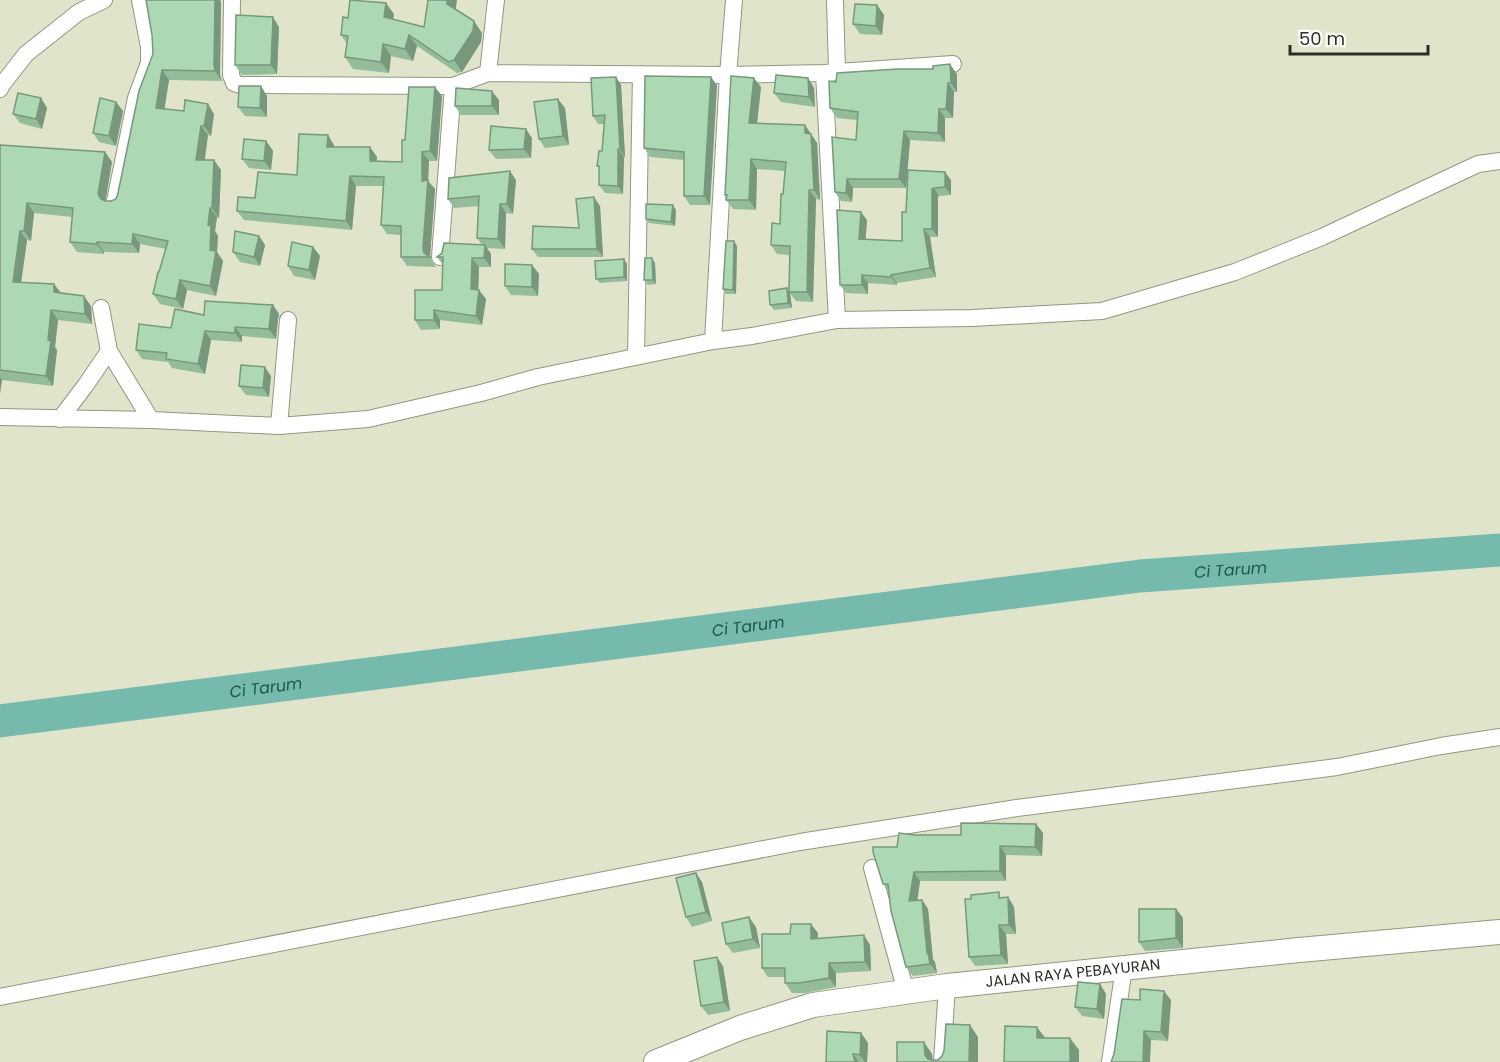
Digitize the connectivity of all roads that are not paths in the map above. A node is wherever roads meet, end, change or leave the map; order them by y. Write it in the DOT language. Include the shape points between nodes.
graph roads {
  1 [pos="104,0"];
  2 [pos="140,0"];
  3 [pos="232,0"];
  4 [pos="496,0"];
  5 [pos="734,0"];
  6 [pos="835,0"];
  7 [pos="953,64"];
  8 [pos="831,72"];
  9 [pos="488,73"];
  10 [pos="641,74"];
  11 [pos="728,75"];
  12 [pos="453,86"];
  13 [pos="0,89"];
  14 [pos="1500,161"];
  15 [pos="116,201"];
  16 [pos="440,257"];
  17 [pos="100,308"];
  18 [pos="288,320"];
  19 [pos="837,320"];
  20 [pos="712,340"];
  21 [pos="109,351"];
  22 [pos="636,357"];
  23 [pos="0,417"];
  24 [pos="60,419"];
  25 [pos="151,420"];
  26 [pos="279,426"];
  27 [pos="1500,737"];
  28 [pos="872,868"];
  29 [pos="1500,932"];
  30 [pos="1124,968"];
  31 [pos="947,986"];
  32 [pos="906,992"];
  33 [pos="0,997"];
  34 [pos="663,1061"];
  35 [pos="942,1062"];
  36 [pos="1110,1062"];
  1 -- 13 [label="street" via="79,12 26,54"];
  2 -- 15 [label="street" via="149,63 136,98"];
  3 -- 12 [label="street" via="234,83"];
  4 -- 9 [label="street"];
  5 -- 11 [label="street"];
  6 -- 8 [label="street"];
  7 -- 8 [label="street"];
  8 -- 11 [label="street"];
  8 -- 19 [label="street"];
  9 -- 10 [label="street"];
  9 -- 12 [label="street"];
  10 -- 11 [label="street"];
  10 -- 22 [label="street"];
  11 -- 20 [label="street"];
  12 -- 16 [label="street"];
  14 -- 19 [label="street" via="1478,164 1322,237 1235,272 1101,311"];
  17 -- 21 [label="street"];
  18 -- 26 [label="street"];
  19 -- 20 [label="street"];
  20 -- 22 [label="street"];
  21 -- 24 [label="street"];
  21 -- 25 [label="street"];
  22 -- 26 [label="street" via="368,419"];
  23 -- 24 [label="street"];
  24 -- 25 [label="street"];
  25 -- 26 [label="street"];
  27 -- 33 [label="street" via="1337,767 1017,808 800,842"];
  28 -- 32 [label="street"];
  29 -- 30 [label="main road, JALAN RAYA PEBAYURAN"];
  30 -- 31 [label="main road, JALAN RAYA PEBAYURAN"];
  30 -- 36 [label="street"];
  31 -- 32 [label="main road, JALAN RAYA PEBAYURAN"];
  31 -- 35 [label="street"];
  32 -- 34 [label="main road, JALAN RAYA PEBAYURAN" via="813,1005 740,1028"];
}
